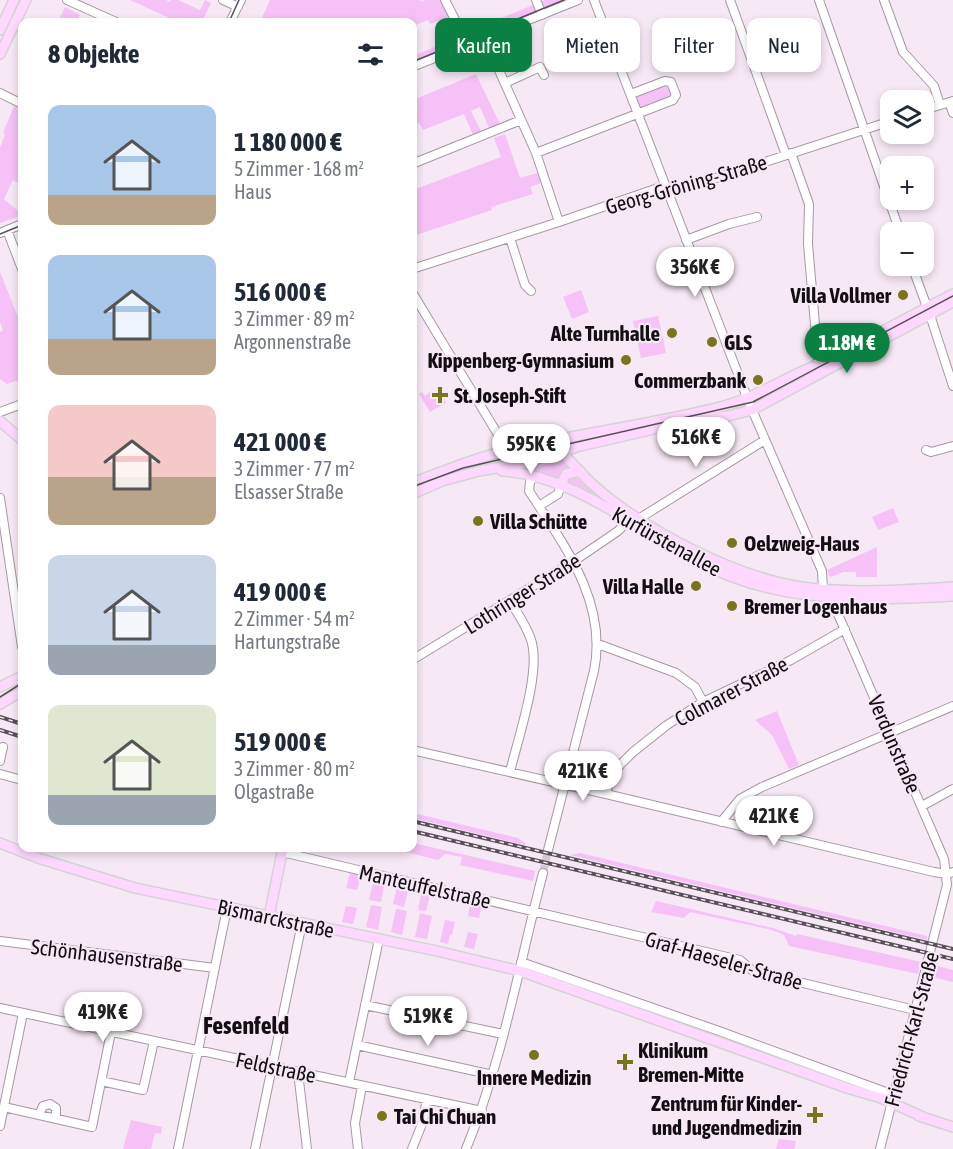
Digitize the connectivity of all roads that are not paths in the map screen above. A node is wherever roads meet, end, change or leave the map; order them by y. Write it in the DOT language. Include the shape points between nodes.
graph roads {
  1 [pos="14,0"];
  2 [pos="26,0"];
  3 [pos="67,0"];
  4 [pos="223,0"];
  5 [pos="445,0"];
  6 [pos="536,0"];
  7 [pos="578,0"];
  8 [pos="594,0"];
  9 [pos="730,0"];
  10 [pos="819,0"];
  11 [pos="884,0"];
  12 [pos="239,3"];
  13 [pos="542,15"];
  14 [pos="107,18"];
  15 [pos="232,18"];
  16 [pos="454,18"];
  17 [pos="532,19"];
  18 [pos="0,30"];
  19 [pos="0,54"];
  20 [pos="435,58"];
  21 [pos="417,65"];
  22 [pos="501,72"];
  23 [pos="544,75"];
  24 [pos="506,83"];
  25 [pos="0,93"];
  26 [pos="631,94"];
  27 [pos="18,102"];
  28 [pos="951,102"];
  29 [pos="940,105"];
  30 [pos="934,107"];
  31 [pos="953,113"];
  32 [pos="639,114"];
  33 [pos="521,120"];
  34 [pos="880,125"];
  35 [pos="863,130"];
  36 [pos="536,153"];
  37 [pos="789,154"];
  38 [pos="417,162"];
  39 [pos="666,189"];
  40 [pos="758,217"];
  41 [pos="559,222"];
  42 [pos="896,222"];
  43 [pos="18,226"];
  44 [pos="3,232"];
  45 [pos="510,238"];
  46 [pos="686,240"];
  47 [pos="18,260"];
  48 [pos="417,267"];
  49 [pos="916,276"];
  50 [pos="531,291"];
  51 [pos="953,294"];
  52 [pos="417,300"];
  53 [pos="953,302"];
  54 [pos="929,311"];
  55 [pos="820,364"];
  56 [pos="953,386"];
  57 [pos="750,404"];
  58 [pos="18,405"];
  59 [pos="0,412"];
  60 [pos="0,422"];
  61 [pos="0,430"];
  62 [pos="18,437"];
  63 [pos="765,440"];
  64 [pos="552,441"];
  65 [pos="18,442"];
  66 [pos="953,446"];
  67 [pos="926,450"];
  68 [pos="506,452"];
  69 [pos="562,452"];
  70 [pos="494,469"];
  71 [pos="580,471"];
  72 [pos="534,476"];
  73 [pos="417,481"];
  74 [pos="561,485"];
  75 [pos="417,492"];
  76 [pos="0,498"];
  77 [pos="539,506"];
  78 [pos="640,518"];
  79 [pos="624,519"];
  80 [pos="574,561"];
  81 [pos="18,575"];
  82 [pos="12,576"];
  83 [pos="953,587"];
  84 [pos="823,589"];
  85 [pos="953,596"];
  86 [pos="831,598"];
  87 [pos="843,598"];
  88 [pos="510,601"];
  89 [pos="839,615"];
  90 [pos="18,619"];
  91 [pos="845,629"];
  92 [pos="598,644"];
  93 [pos="417,657"];
  94 [pos="18,678"];
  95 [pos="0,687"];
  96 [pos="18,693"];
  97 [pos="703,702"];
  98 [pos="0,704"];
  99 [pos="953,706"];
  100 [pos="890,731"];
  101 [pos="3,747"];
  102 [pos="417,751"];
  103 [pos="0,761"];
  104 [pos="510,772"];
  105 [pos="0,774"];
  106 [pos="18,779"];
  107 [pos="565,784"];
  108 [pos="953,789"];
  109 [pos="606,794"];
  110 [pos="922,806"];
  111 [pos="721,822"];
  112 [pos="0,843"];
  113 [pos="18,850"];
  114 [pos="548,850"];
  115 [pos="23,852"];
  116 [pos="283,852"];
  117 [pos="291,852"];
  118 [pos="543,873"];
  119 [pos="950,873"];
  120 [pos="227,908"];
  121 [pos="533,911"];
  122 [pos="269,916"];
  123 [pos="302,923"];
  124 [pos="379,939"];
  125 [pos="0,941"];
  126 [pos="520,967"];
  127 [pos="214,968"];
  128 [pos="568,978"];
  129 [pos="554,983"];
  130 [pos="366,1005"];
  131 [pos="0,1008"];
  132 [pos="915,1011"];
  133 [pos="23,1013"];
  134 [pos="111,1032"];
  135 [pos="504,1034"];
  136 [pos="154,1041"];
  137 [pos="357,1045"];
  138 [pos="198,1050"];
  139 [pos="272,1066"];
  140 [pos="298,1072"];
  141 [pos="493,1075"];
  142 [pos="101,1081"];
  143 [pos="349,1082"];
  144 [pos="363,1086"];
  145 [pos="427,1099"];
  146 [pos="892,1099"];
  147 [pos="4,1107"];
  148 [pos="482,1111"];
  149 [pos="39,1115"];
  150 [pos="56,1119"];
  151 [pos="0,1125"];
  152 [pos="953,1127"];
  153 [pos="178,1149"];
  154 [pos="255,1149"];
  155 [pos="307,1149"];
  156 [pos="358,1149"];
  157 [pos="412,1149"];
  158 [pos="466,1149"];
  159 [pos="880,1149"];
  1 -- 18 [label="main road"];
  2 -- 19 [label="main road"];
  3 -- 14 [label="street"];
  4 -- 12 [label="street"];
  5 -- 16 [label="street"];
  6 -- 13 [label="street"];
  7 -- 13 [label="street"];
  8 -- 26 [label="street"];
  9 -- 37 [label="street"];
  10 -- 35 [label="street"];
  11 -- 29 [label="street" via="903,52 934,86"];
  12 -- 15 [label="street"];
  13 -- 17 [label="street"];
  20 -- 21 [label="street"];
  22 -- 24 [label="street"];
  23 -- 24 [label="street" via="540,67"];
  24 -- 33 [label="street"];
  25 -- 27 [label="street"];
  26 -- 32 [label="street"];
  26 -- 32 [label="street" via="671,82 676,95 673,100"];
  28 -- 29 [label="street"];
  28 -- 31 [label="street"];
  29 -- 30 [label="street"];
  32 -- 36 [label="street"];
  32 -- 39 [label="street"];
  33 -- 36 [label="street"];
  33 -- 38 [label="street"];
  34 -- 35 [label="street, Georg-Gröning-Straße"];
  35 -- 37 [label="street, Georg-Gröning-Straße"];
  35 -- 42 [label="street"];
  36 -- 41 [label="street"];
  37 -- 39 [label="street, Georg-Gröning-Straße" via="673,192"];
  37 -- 55 [label="street" via="809,204 808,244"];
  39 -- 41 [label="street, Georg-Gröning-Straße" via="661,187"];
  39 -- 46 [label="street"];
  40 -- 46 [label="street"];
  41 -- 45 [label="street, Georg-Gröning-Straße"];
  43 -- 44 [label="street"];
  44 -- 47 [label="street"];
  45 -- 48 [label="street, Georg-Gröning-Straße"];
  45 -- 50 [label="street" via="525,285"];
  46 -- 57 [label="street"];
  49 -- 54 [label="street"];
  51 -- 54 [label="main road"];
  52 -- 68 [label="street"];
  53 -- 54 [label="main road"];
  54 -- 55 [label="main road"];
  54 -- 56 [label="street"];
  54 -- 57 [label="main road"];
  55 -- 57 [label="main road" via="800,371"];
  57 -- 63 [label="street"];
  57 -- 64 [label="main road"];
  57 -- 69 [label="main road" via="729,416 693,420"];
  58 -- 59 [label="street"];
  60 -- 62 [label="main road"];
  61 -- 65 [label="main road"];
  63 -- 78 [label="street"];
  63 -- 84 [label="street" via="822,571"];
  64 -- 68 [label="main road"];
  64 -- 69 [label="main road, Kurfürstenallee"];
  66 -- 67 [label="street"];
  68 -- 73 [label="main road"];
  69 -- 70 [label="main road"];
  69 -- 71 [label="main road, Kurfürstenallee"];
  70 -- 72 [label="main road, Kurfürstenallee"];
  70 -- 75 [label="main road" via="442,481"];
  71 -- 74 [label="main road" via="566,474"];
  71 -- 78 [label="main road, Kurfürstenallee"];
  72 -- 74 [label="main road, Kurfürstenallee"];
  72 -- 77 [label="street" via="529,491"];
  74 -- 77 [label="street" via="558,494"];
  74 -- 79 [label="main road, Kurfürstenallee"];
  76 -- 82 [label="street"];
  77 -- 80 [label="street"];
  78 -- 84 [label="main road, Kurfürstenallee" via="730,567 786,584"];
  79 -- 80 [label="street, Lothringer Straße" via="618,531"];
  79 -- 86 [label="main road, Kurfürstenallee" via="677,551 736,579 775,590"];
  80 -- 88 [label="street, Lothringer Straße"];
  80 -- 92 [label="street" via="591,600"];
  81 -- 82 [label="street"];
  82 -- 90 [label="street"];
  83 -- 84 [label="main road, Kurfürstenallee"];
  85 -- 87 [label="main road, Kurfürstenallee"];
  86 -- 87 [label="main road, Kurfürstenallee"];
  86 -- 89 [label="street, Verdunstraße"];
  87 -- 89 [label="street"];
  88 -- 93 [label="street, Lothringer Straße"];
  88 -- 104 [label="street" via="532,640 534,657"];
  89 -- 91 [label="street, Verdunstraße"];
  91 -- 97 [label="street, Colmarer Straße"];
  91 -- 100 [label="street, Verdunstraße"];
  92 -- 97 [label="street" via="676,673 695,687"];
  92 -- 107 [label="street"];
  94 -- 95 [label="main road"];
  96 -- 98 [label="main road"];
  97 -- 109 [label="street, Colmarer Straße" via="633,752 610,778"];
  99 -- 100 [label="street"];
  100 -- 110 [label="street, Verdunstraße"];
  100 -- 111 [label="street" via="762,787 741,799"];
  101 -- 103 [label="street"];
  102 -- 104 [label="street"];
  104 -- 107 [label="street"];
  105 -- 106 [label="street"];
  107 -- 109 [label="street"];
  107 -- 114 [label="street"];
  108 -- 110 [label="street"];
  109 -- 111 [label="street"];
  110 -- 119 [label="street, Verdunstraße"];
  111 -- 119 [label="street"];
  112 -- 113 [label="main road, Bismarckstraße"];
  115 -- 120 [label="main road, Bismarckstraße" via="135,888"];
  116 -- 122 [label="main road"];
  117 -- 121 [label="street, Manteuffelstraße"];
  118 -- 121 [label="street"];
  119 -- 132 [label="street, Friedrich-Karl-Straße"];
  120 -- 122 [label="main road, Bismarckstraße"];
  120 -- 127 [label="street"];
  121 -- 126 [label="street"];
  121 -- 132 [label="street, Graf-Haeseler-Straße" via="740,960 753,970"];
  122 -- 123 [label="main road, Bismarckstraße"];
  123 -- 124 [label="main road, Bismarckstraße"];
  123 -- 139 [label="street"];
  124 -- 126 [label="main road, Bismarckstraße"];
  124 -- 130 [label="street"];
  125 -- 127 [label="street, Schönhausenstraße"];
  126 -- 128 [label="street, Bismarckstraße"];
  126 -- 129 [label="main road, Bismarckstraße"];
  126 -- 135 [label="street"];
  127 -- 138 [label="street"];
  128 -- 129 [label="street"];
  128 -- 146 [label="street, Bismarckstraße"];
  129 -- 146 [label="main road, Bismarckstraße" via="862,1096"];
  130 -- 135 [label="street"];
  130 -- 137 [label="street"];
  131 -- 133 [label="street, Feldstraße"];
  132 -- 146 [label="street, Friedrich-Karl-Straße"];
  133 -- 134 [label="street, Feldstraße"];
  133 -- 147 [label="street"];
  134 -- 136 [label="street, Feldstraße"];
  134 -- 142 [label="street"];
  135 -- 141 [label="street"];
  136 -- 138 [label="street, Feldstraße"];
  136 -- 142 [label="street" via="143,1089"];
  137 -- 141 [label="street"];
  137 -- 143 [label="street"];
  138 -- 139 [label="street, Feldstraße"];
  138 -- 153 [label="street"];
  139 -- 140 [label="street, Feldstraße"];
  139 -- 154 [label="street"];
  140 -- 143 [label="street, Feldstraße"];
  140 -- 155 [label="street"];
  141 -- 148 [label="street"];
  142 -- 150 [label="street" via="92,1127"];
  143 -- 144 [label="street, Feldstraße"];
  144 -- 145 [label="street, Feldstraße"];
  144 -- 156 [label="street" via="355,1123"];
  145 -- 148 [label="street, Feldstraße"];
  145 -- 157 [label="street"];
  146 -- 152 [label="main road, Bismarckstraße" via="923,1117"];
  146 -- 159 [label="street, Friedrich-Karl-Straße"];
  147 -- 149 [label="street"];
  147 -- 151 [label="street"];
  148 -- 158 [label="street"];
  149 -- 150 [label="street"];
  149 -- 150 [label="street" via="43,1106 50,1104 56,1108"];
}
